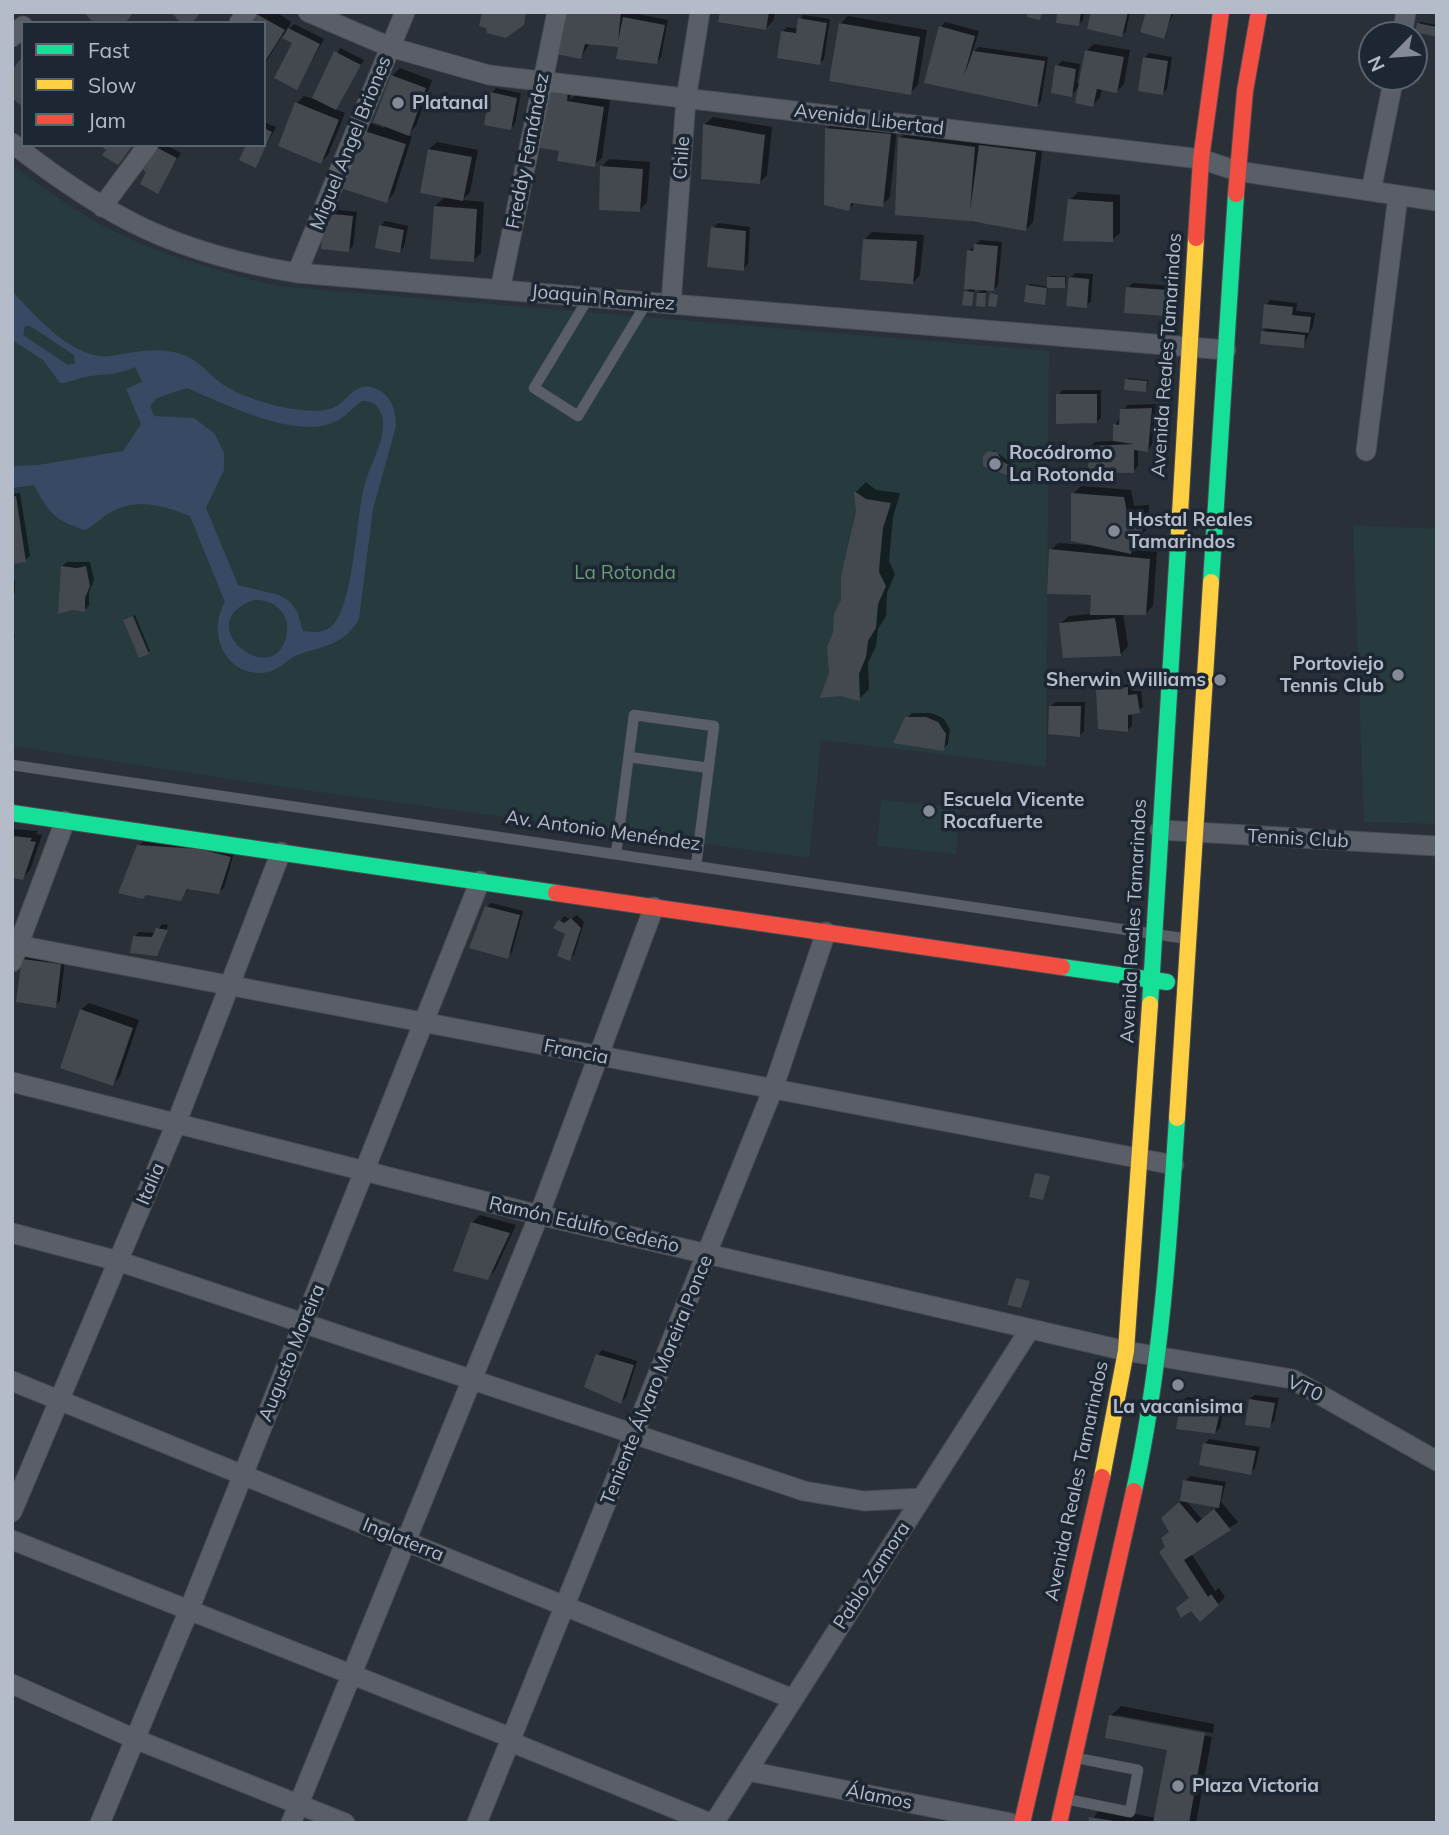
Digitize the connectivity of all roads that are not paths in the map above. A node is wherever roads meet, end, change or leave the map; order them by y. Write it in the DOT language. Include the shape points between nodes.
graph roads {
  1 [pos="308,12"];
  2 [pos="405,12"];
  3 [pos="557,12"];
  4 [pos="700,12"];
  5 [pos="1221,12"];
  6 [pos="1259,12"];
  7 [pos="390,47"];
  8 [pos="541,83"];
  9 [pos="1391,91"];
  10 [pos="686,99"];
  11 [pos="12,143"];
  12 [pos="147,147"];
  13 [pos="1201,159"];
  14 [pos="1237,171"];
  15 [pos="1371,191"];
  16 [pos="1398,195"];
  17 [pos="1437,201"];
  18 [pos="102,207"];
  19 [pos="297,273"];
  20 [pos="500,290"];
  21 [pos="589,297"];
  22 [pos="647,302"];
  23 [pos="671,304"];
  24 [pos="1188,347"];
  25 [pos="1226,350"];
  26 [pos="1366,451"];
  27 [pos="629,757"];
  28 [pos="12,765"];
  29 [pos="709,768"];
  30 [pos="12,813"];
  31 [pos="65,821"];
  32 [pos="1160,830"];
  33 [pos="1194,833"];
  34 [pos="1437,846"];
  35 [pos="281,852"];
  36 [pos="616,854"];
  37 [pos="696,866"];
  38 [pos="480,881"];
  39 [pos="654,907"];
  40 [pos="826,932"];
  41 [pos="1154,934"];
  42 [pos="1188,939"];
  43 [pos="15,951"];
  44 [pos="1152,980"];
  45 [pos="228,985"];
  46 [pos="1186,985"];
  47 [pos="424,1023"];
  48 [pos="599,1056"];
  49 [pos="12,1082"];
  50 [pos="773,1089"];
  51 [pos="176,1124"];
  52 [pos="1140,1160"];
  53 [pos="1174,1165"];
  54 [pos="364,1172"];
  55 [pos="539,1215"];
  56 [pos="12,1233"];
  57 [pos="708,1254"];
  58 [pos="118,1261"];
  59 [pos="304,1323"];
  60 [pos="1030,1329"];
  61 [pos="1126,1351"];
  62 [pos="1159,1356"];
  63 [pos="471,1379"];
  64 [pos="12,1381"];
  65 [pos="58,1400"];
  66 [pos="634,1435"];
  67 [pos="1437,1461"];
  68 [pos="243,1475"];
  69 [pos="922,1499"];
  70 [pos="12,1512"];
  71 [pos="12,1540"];
  72 [pos="406,1541"];
  73 [pos="566,1606"];
  74 [pos="189,1610"];
  75 [pos="352,1675"];
  76 [pos="12,1684"];
  77 [pos="793,1699"];
  78 [pos="135,1739"];
  79 [pos="512,1740"];
  80 [pos="1073,1757"];
  81 [pos="748,1771"];
  82 [pos="1064,1799"];
  83 [pos="299,1803"];
  84 [pos="100,1823"];
  85 [pos="291,1823"];
  86 [pos="345,1823"];
  87 [pos="477,1823"];
  88 [pos="712,1823"];
  89 [pos="1011,1823"];
  90 [pos="1022,1823"];
  91 [pos="1059,1823"];
  1 -- 7 [label="street, Avenida Libertad"];
  2 -- 7 [label="street, Miguel Angel Briones"];
  3 -- 8 [label="street, Freddy Fernández"];
  4 -- 10 [label="street, Chile"];
  5 -- 13 [label="main road, Avenida Reales Tamarindos"];
  6 -- 14 [label="main road"];
  7 -- 8 [label="street, Avenida Libertad" via="489,75"];
  7 -- 19 [label="street, Miguel Angel Briones"];
  8 -- 10 [label="street, Avenida Libertad"];
  8 -- 20 [label="street, Freddy Fernández"];
  9 -- 15 [label="street"];
  10 -- 13 [label="street, Avenida Libertad"];
  10 -- 23 [label="street, Chile"];
  11 -- 18 [label="street, Joaquin Ramirez"];
  12 -- 18 [label="street"];
  13 -- 14 [label="street, Avenida Libertad"];
  13 -- 24 [label="main road, Avenida Reales Tamarindos"];
  14 -- 15 [label="street, Avenida Libertad"];
  14 -- 25 [label="main road"];
  15 -- 16 [label="street, Avenida Libertad"];
  16 -- 17 [label="street, Avenida Libertad"];
  16 -- 26 [label="street"];
  18 -- 19 [label="street, Joaquin Ramirez" via="182,246 235,263"];
  19 -- 20 [label="street, Joaquin Ramirez"];
  20 -- 21 [label="street, Joaquin Ramirez"];
  21 -- 22 [label="street, Joaquin Ramirez"];
  21 -- 22 [label="lane" via="534,388 578,416"];
  22 -- 23 [label="street, Joaquin Ramirez"];
  23 -- 24 [label="street, Joaquin Ramirez"];
  24 -- 25 [label="street, Joaquin Ramirez"];
  24 -- 32 [label="main road, Avenida Reales Tamarindos"];
  25 -- 33 [label="main road"];
  27 -- 29 [label="lane"];
  27 -- 29 [label="lane" via="634,715 714,726"];
  27 -- 36 [label="lane"];
  28 -- 36 [label="lane, Av. Antonio Menéndez"];
  29 -- 37 [label="lane"];
  30 -- 31 [label="main road"];
  31 -- 35 [label="main road"];
  31 -- 43 [label="street"];
  32 -- 33 [label="street, Tennis Club"];
  32 -- 41 [label="main road, Avenida Reales Tamarindos"];
  33 -- 34 [label="street, Tennis Club"];
  33 -- 42 [label="main road"];
  35 -- 38 [label="main road"];
  35 -- 45 [label="street, Italia"];
  36 -- 37 [label="lane, Av. Antonio Menéndez"];
  37 -- 41 [label="lane, Av. Antonio Menéndez"];
  38 -- 39 [label="main road"];
  38 -- 47 [label="street, Augusto Moreira"];
  39 -- 40 [label="main road"];
  39 -- 48 [label="street"];
  40 -- 44 [label="main road"];
  40 -- 50 [label="street, Teniente Álvaro Moreira Ponce"];
  41 -- 42 [label="lane, Av. Antonio Menéndez"];
  41 -- 44 [label="main road, Avenida Reales Tamarindos"];
  42 -- 46 [label="main road"];
  43 -- 45 [label="street, Francia"];
  44 -- 46 [label="main road"];
  44 -- 52 [label="main road, Avenida Reales Tamarindos"];
  45 -- 47 [label="street, Francia"];
  45 -- 51 [label="street, Italia"];
  46 -- 53 [label="main road"];
  47 -- 48 [label="street, Francia"];
  47 -- 54 [label="street, Augusto Moreira"];
  48 -- 50 [label="street, Francia"];
  48 -- 55 [label="street"];
  49 -- 51 [label="street, Ramón Edulfo Cedeño"];
  50 -- 52 [label="street, Francia"];
  50 -- 57 [label="street, Teniente Álvaro Moreira Ponce"];
  51 -- 54 [label="street, Ramón Edulfo Cedeño"];
  51 -- 58 [label="street, Italia"];
  52 -- 53 [label="street, Francia"];
  52 -- 61 [label="main road, Avenida Reales Tamarindos"];
  53 -- 62 [label="main road"];
  54 -- 55 [label="street, Ramón Edulfo Cedeño"];
  54 -- 59 [label="street, Augusto Moreira"];
  55 -- 57 [label="street, Ramón Edulfo Cedeño"];
  55 -- 63 [label="street"];
  56 -- 58 [label="street"];
  57 -- 60 [label="street, Ramón Edulfo Cedeño"];
  57 -- 66 [label="street, Teniente Álvaro Moreira Ponce"];
  58 -- 59 [label="street"];
  58 -- 65 [label="street, Italia"];
  59 -- 63 [label="street"];
  59 -- 68 [label="street, Augusto Moreira"];
  60 -- 61 [label="street, Ramón Edulfo Cedeño"];
  60 -- 69 [label="street, Pablo Zamora"];
  61 -- 62 [label="street, Ramón Edulfo Cedeño"];
  61 -- 90 [label="main road, Avenida Reales Tamarindos" via="1107,1455"];
  62 -- 67 [label="street, VT0" via="1292,1379"];
  62 -- 80 [label="main road" via="1142,1455"];
  63 -- 66 [label="street"];
  63 -- 72 [label="street"];
  64 -- 65 [label="street, Inglaterra"];
  65 -- 68 [label="street, Inglaterra"];
  65 -- 70 [label="street, Italia"];
  66 -- 69 [label="street" via="828,1497"];
  66 -- 73 [label="street, Teniente Álvaro Moreira Ponce"];
  68 -- 72 [label="street, Inglaterra"];
  68 -- 74 [label="street, Augusto Moreira"];
  69 -- 77 [label="street, Pablo Zamora"];
  71 -- 74 [label="street"];
  72 -- 73 [label="street, Inglaterra"];
  72 -- 75 [label="street"];
  73 -- 77 [label="street, Inglaterra"];
  73 -- 79 [label="street, Teniente Álvaro Moreira Ponce"];
  74 -- 75 [label="street"];
  74 -- 78 [label="street, Augusto Moreira"];
  75 -- 79 [label="street"];
  75 -- 83 [label="street"];
  76 -- 78 [label="street"];
  77 -- 81 [label="street, Pablo Zamora"];
  78 -- 83 [label="street"];
  78 -- 84 [label="street, Augusto Moreira"];
  79 -- 87 [label="street, Teniente Álvaro Moreira Ponce"];
  79 -- 88 [label="street"];
  80 -- 82 [label="main road"];
  80 -- 82 [label="lane" via="1138,1770 1130,1812"];
  81 -- 88 [label="street, Pablo Zamora"];
  81 -- 89 [label="street, Álamos"];
  82 -- 91 [label="main road"];
  83 -- 85 [label="street"];
  83 -- 86 [label="street"];
}
